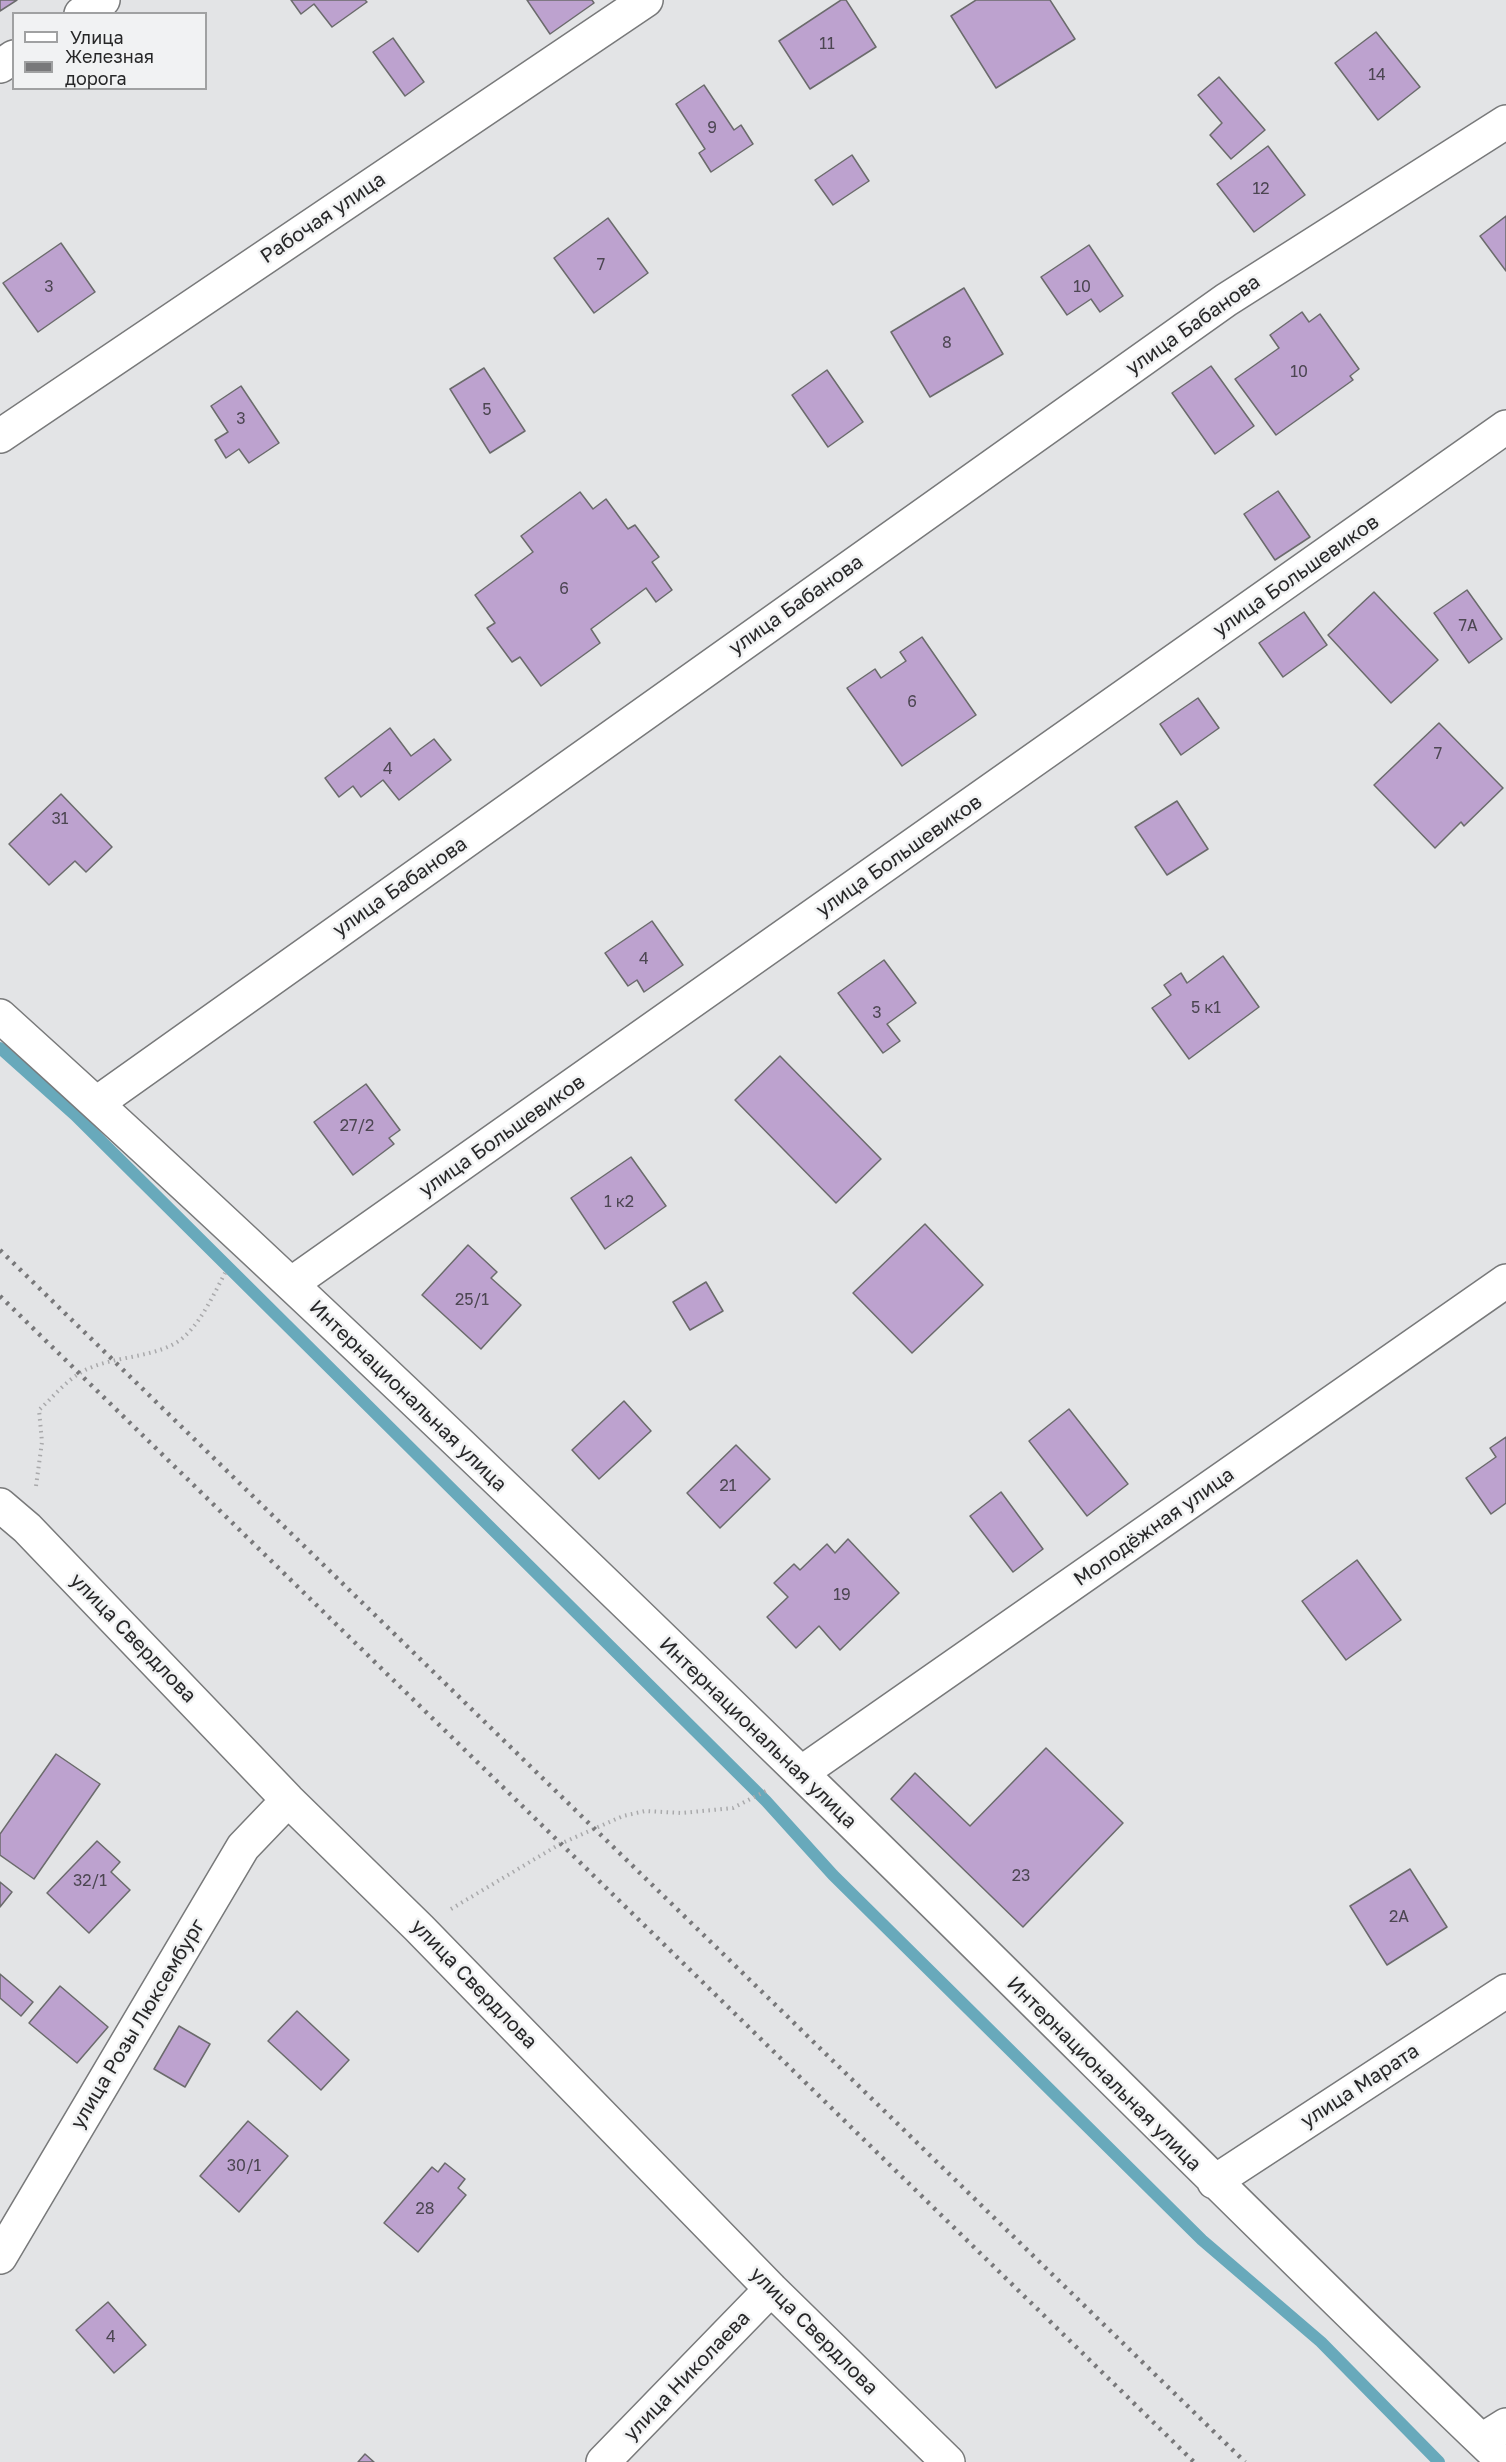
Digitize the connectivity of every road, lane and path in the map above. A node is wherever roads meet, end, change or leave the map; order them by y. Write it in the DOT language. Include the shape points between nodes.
graph roads {
  1 [pos="103,0"];
  2 [pos="646,0"];
  3 [pos="84,12"];
  4 [pos="1506,122"];
  5 [pos="1506,427"];
  6 [pos="0,436"];
  7 [pos="0,1016"];
  8 [pos="97,1103"];
  9 [pos="255,1251"];
  10 [pos="1506,1281"];
  11 [pos="291,1284"];
  12 [pos="0,1505"];
  13 [pos="27,1528"];
  14 [pos="801,1773"];
  15 [pos="288,1800"];
  16 [pos="419,1928"];
  17 [pos="1506,1990"];
  18 [pos="1214,2182"];
  19 [pos="0,2257"];
  20 [pos="771,2289"];
  21 [pos="1497,2442"];
  22 [pos="603,2462"];
  23 [pos="948,2462"];
  1 -- 3 [label="street"];
  2 -- 6 [label="street, Рабочая улица"];
  4 -- 8 [label="street, улица Бабанова" via="1226,300"];
  5 -- 11 [label="street, улица Большевиков"];
  7 -- 8 [label="street, Интернациональная улица"];
  8 -- 9 [label="street, Интернациональная улица"];
  9 -- 11 [label="street, Интернациональная улица"];
  9 -- 13 [label="path" via="243,1253 227,1269 185,1337 153,1353 114,1359 80,1373 39,1410 42,1442"];
  10 -- 14 [label="street, Молодёжная улица"];
  11 -- 14 [label="street, Интернациональная улица"];
  12 -- 13 [label="street, улица Свердлова"];
  13 -- 15 [label="street, улица Свердлова"];
  14 -- 16 [label="path" via="733,1808 681,1813 645,1811 623,1816 560,1844"];
  14 -- 18 [label="street, Интернациональная улица"];
  15 -- 16 [label="street, улица Свердлова"];
  15 -- 19 [label="street, улица Розы Люксембург" via="243,1847"];
  16 -- 20 [label="street, улица Свердлова"];
  17 -- 18 [label="street, улица Марата"];
  18 -- 21 [label="street, Интернациональная улица"];
  20 -- 22 [label="street, улица Николаева"];
  20 -- 23 [label="street, улица Свердлова"];
}
